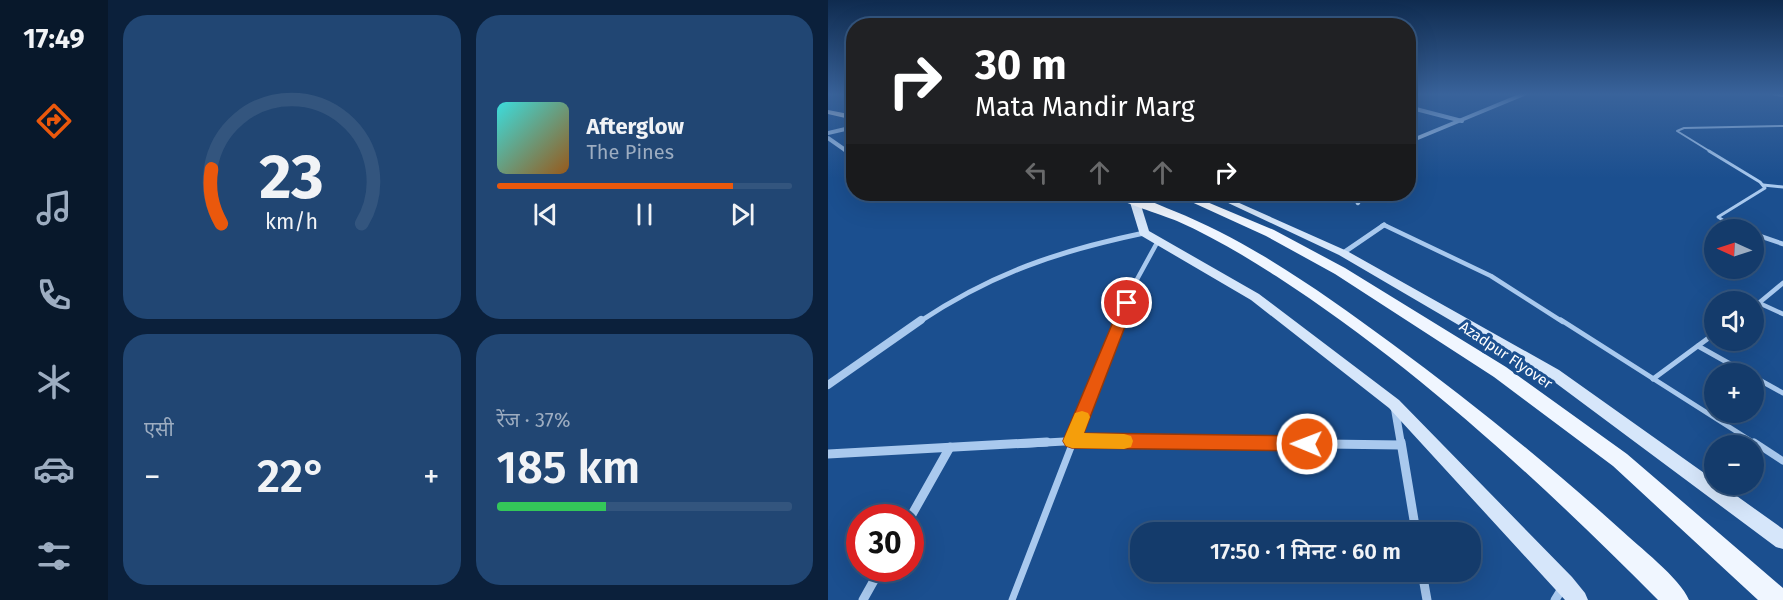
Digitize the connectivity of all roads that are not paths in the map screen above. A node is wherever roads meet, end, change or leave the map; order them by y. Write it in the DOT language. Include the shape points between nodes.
graph roads {
  1 [pos="1459,122"];
  2 [pos="1783,126"];
  3 [pos="846,129"];
  4 [pos="828,133"];
  5 [pos="828,138"];
  6 [pos="1416,139"];
  7 [pos="846,150"];
  8 [pos="1763,186"];
  9 [pos="1783,187"];
  10 [pos="1135,201"];
  11 [pos="1138,201"];
  12 [pos="1196,201"];
  13 [pos="1229,201"];
  14 [pos="1720,219"];
  15 [pos="1384,225"];
  16 [pos="1144,233"];
  17 [pos="1764,237"];
  18 [pos="1158,241"];
  19 [pos="1783,244"];
  20 [pos="1343,253"];
  21 [pos="1783,283"];
  22 [pos="1764,298"];
  23 [pos="1764,308"];
  24 [pos="1783,314"];
  25 [pos="1704,342"];
  26 [pos="1698,346"];
  27 [pos="1728,363"];
  28 [pos="1653,379"];
  29 [pos="1764,383"];
  30 [pos="828,386"];
  31 [pos="1783,386"];
  32 [pos="1780,392"];
  33 [pos="1394,404"];
  34 [pos="1072,441"];
  35 [pos="1401,445"];
  36 [pos="950,447"];
  37 [pos="828,454"];
  38 [pos="1783,461"];
  39 [pos="918,504"];
  40 [pos="1414,522"];
  41 [pos="1783,540"];
  42 [pos="873,582"];
  43 [pos="1424,582"];
  44 [pos="1565,584"];
  45 [pos="863,600"];
  46 [pos="1012,600"];
  47 [pos="1427,600"];
  48 [pos="1555,600"];
  49 [pos="1578,600"];
  50 [pos="1676,600"];
  51 [pos="1776,600"];
  1 -- 6 [label="street"];
  2 -- 8 [label="lane" via="1677,131"];
  3 -- 4 [label="street"];
  5 -- 7 [label="street"];
  8 -- 9 [label="lane"];
  8 -- 14 [label="lane"];
  10 -- 16 [label="main road"];
  11 -- 50 [label="main road" via="1222,239 1328,304 1450,395 1619,543"];
  12 -- 51 [label="main road, Azadpur Flyover" via="1340,271 1500,372 1620,460"];
  13 -- 20 [label="main road"];
  15 -- 20 [label="street"];
  15 -- 28 [label="lane" via="1491,276"];
  16 -- 18 [label="main road"];
  16 -- 30 [label="street" via="1066,250 1018,267 955,299"];
  17 -- 19 [label="lane"];
  18 -- 33 [label="main road" via="1255,297"];
  18 -- 34 [label="lane" via="1135,283"];
  20 -- 41 [label="main road" via="1554,374"];
  21 -- 22 [label="lane"];
  23 -- 24 [label="lane"];
  25 -- 26 [label="lane"];
  26 -- 27 [label="lane"];
  26 -- 28 [label="lane"];
  28 -- 38 [label="lane"];
  29 -- 32 [label="lane"];
  31 -- 32 [label="lane"];
  33 -- 35 [label="street"];
  33 -- 44 [label="main road"];
  34 -- 35 [label="street"];
  34 -- 36 [label="street"];
  34 -- 46 [label="lane"];
  35 -- 40 [label="street"];
  36 -- 37 [label="street"];
  36 -- 39 [label="street"];
  42 -- 45 [label="street"];
  43 -- 47 [label="street"];
  44 -- 48 [label="street"];
  44 -- 49 [label="main road"];
}
